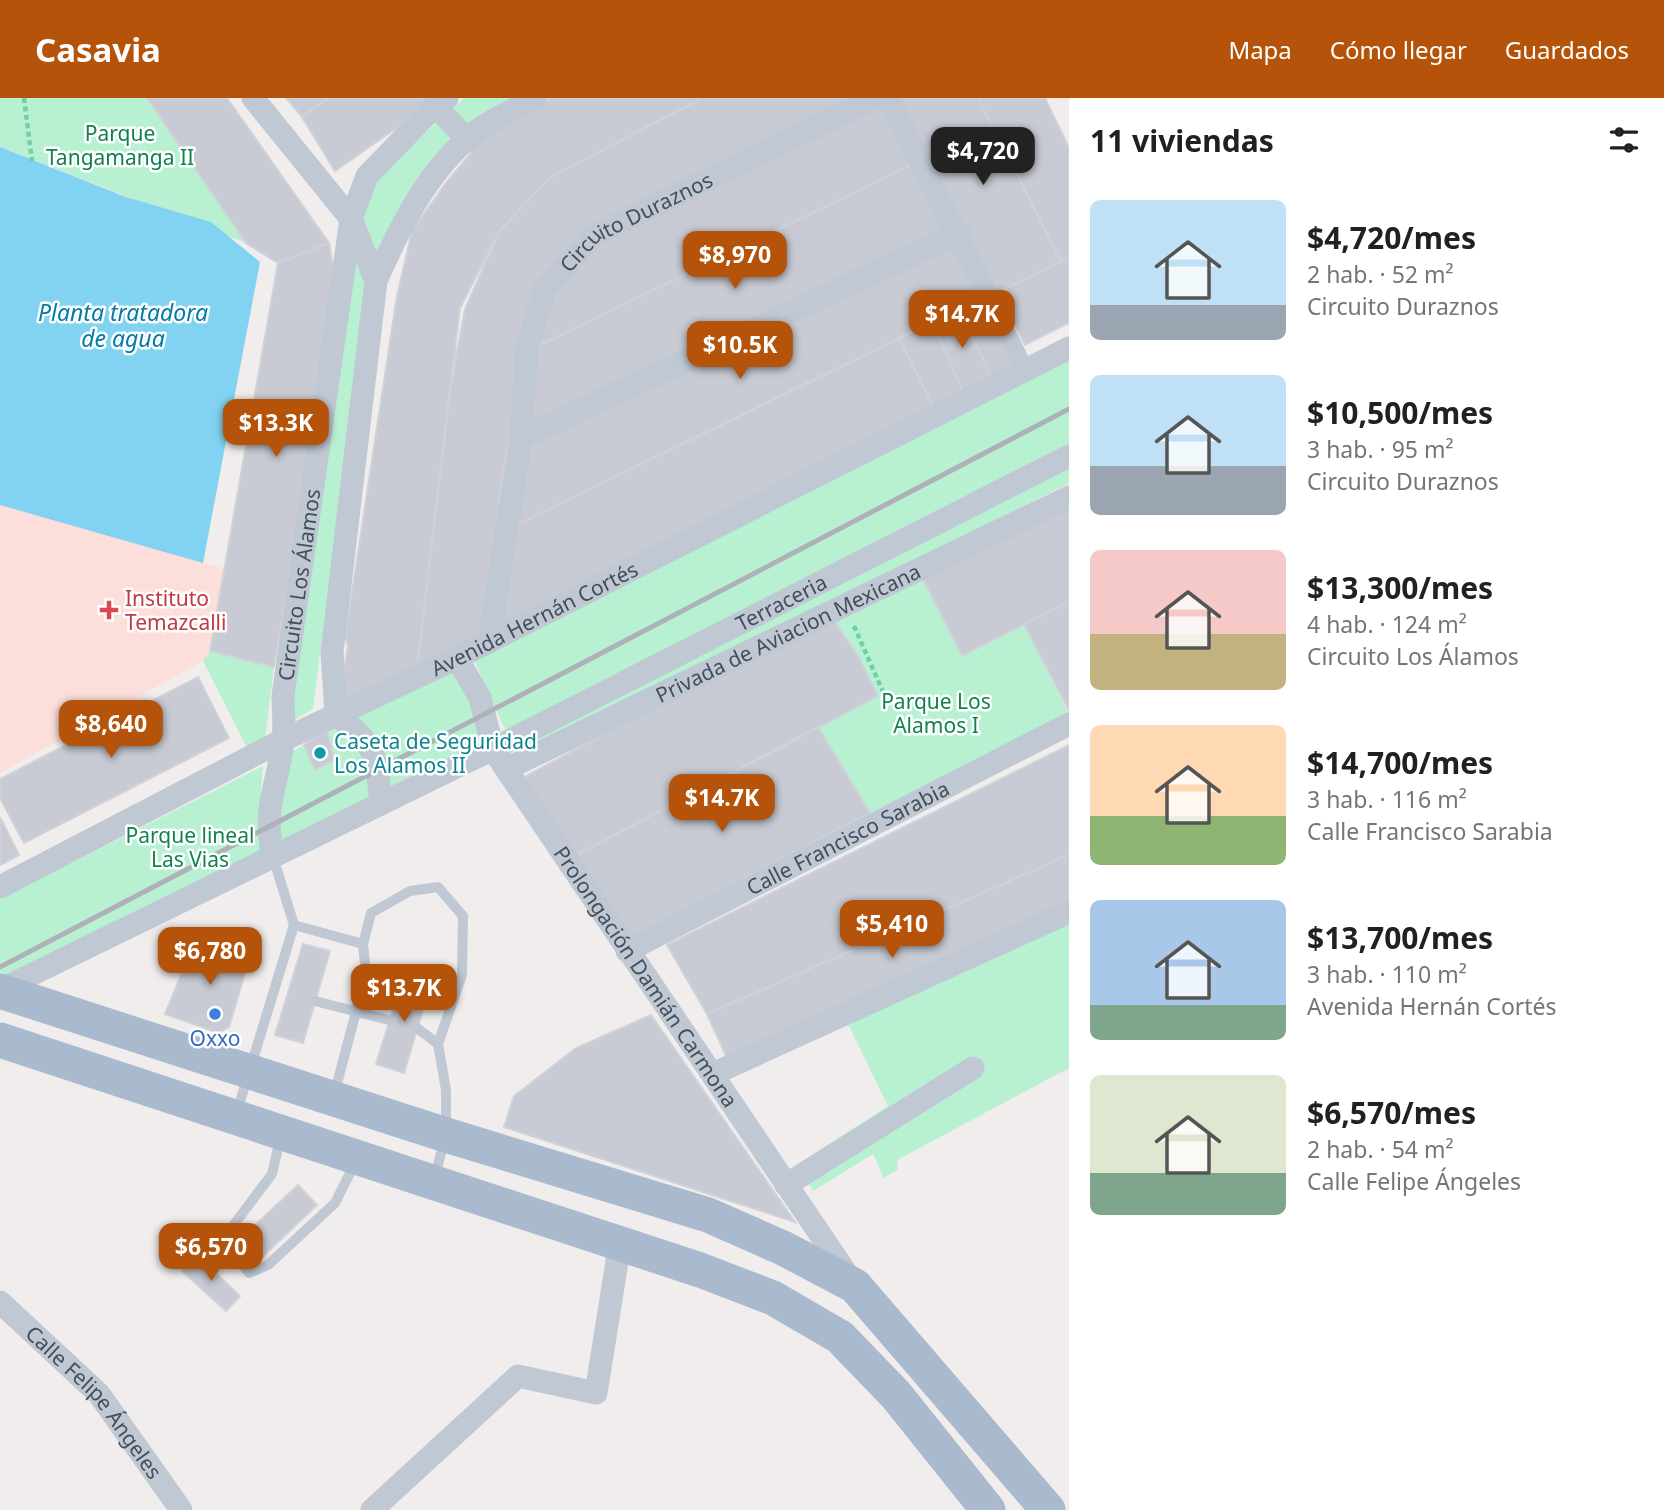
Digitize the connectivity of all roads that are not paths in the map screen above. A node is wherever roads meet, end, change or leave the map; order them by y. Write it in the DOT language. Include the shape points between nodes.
graph roads {
  1 [pos="253,98"];
  2 [pos="535,98"];
  3 [pos="874,98"];
  4 [pos="888,98"];
  5 [pos="441,102"];
  6 [pos="469,141"];
  7 [pos="351,219"];
  8 [pos="959,233"];
  9 [pos="376,281"];
  10 [pos="991,301"];
  11 [pos="1069,348"];
  12 [pos="1025,370"];
  13 [pos="521,438"];
  14 [pos="1069,456"];
  15 [pos="1069,497"];
  16 [pos="488,642"];
  17 [pos="457,658"];
  18 [pos="336,715"];
  19 [pos="1069,724"];
  20 [pos="284,740"];
  21 [pos="493,749"];
  22 [pos="506,769"];
  23 [pos="381,804"];
  24 [pos="273,857"];
  25 [pos="0,887"];
  26 [pos="1069,912"];
  27 [pos="295,925"];
  28 [pos="363,944"];
  29 [pos="627,951"];
  30 [pos="0,990"];
  31 [pos="274,992"];
  32 [pos="288,995"];
  33 [pos="315,1001"];
  34 [pos="356,1011"];
  35 [pos="390,1020"];
  36 [pos="417,1028"];
  37 [pos="0,1040"];
  38 [pos="438,1044"];
  39 [pos="973,1068"];
  40 [pos="250,1070"];
  41 [pos="713,1074"];
  42 [pos="333,1096"];
  43 [pos="236,1117"];
  44 [pos="281,1133"];
  45 [pos="446,1135"];
  46 [pos="358,1158"];
  47 [pos="433,1181"];
  48 [pos="786,1185"];
  49 [pos="620,1243"];
  50 [pos="855,1286"];
  51 [pos="0,1302"];
  52 [pos="181,1510"];
  53 [pos="372,1510"];
  54 [pos="988,1510"];
  55 [pos="1048,1510"];
  1 -- 7 [label="street"];
  2 -- 6 [label="street, Circuito Los Álamos" via="485,125"];
  3 -- 13 [label="street, Circuito Duraznos" via="593,236 545,289 527,345"];
  4 -- 8 [label="street"];
  5 -- 6 [label="street"];
  5 -- 7 [label="street, Circuito Los Álamos" via="367,176"];
  6 -- 9 [label="street, Circuito Los Álamos" via="433,178 398,232"];
  7 -- 9 [label="street"];
  7 -- 20 [label="street, Circuito Los Álamos" via="283,696"];
  8 -- 10 [label="street"];
  8 -- 13 [label="street"];
  9 -- 18 [label="street, Circuito Los Álamos" via="332,652"];
  10 -- 12 [label="street"];
  11 -- 12 [label="street, Avenida Hernán Cortés"];
  12 -- 16 [label="street, Avenida Hernán Cortés"];
  13 -- 16 [label="street, Circuito Duraznos"];
  14 -- 21 [label="street, Terraceria"];
  15 -- 22 [label="street, Privada de Aviacion Mexicana"];
  16 -- 17 [label="street, Avenida Hernán Cortés"];
  17 -- 18 [label="street, Avenida Hernán Cortés"];
  17 -- 21 [label="street, Prolongación Damián Carmona" via="480,698"];
  18 -- 20 [label="street, Avenida Hernán Cortés"];
  18 -- 23 [label="street" via="362,734 374,753"];
  19 -- 29 [label="street, Calle Francisco Sarabia"];
  20 -- 24 [label="street, Circuito Los Álamos" via="267,827"];
  20 -- 25 [label="street, Avenida Hernán Cortés"];
  21 -- 22 [label="street, Prolongación Damián Carmona"];
  21 -- 23 [label="street"];
  22 -- 29 [label="street, Prolongación Damián Carmona"];
  23 -- 24 [label="street"];
  24 -- 27 [label="lane"];
  24 -- 30 [label="street"];
  26 -- 41 [label="street"];
  27 -- 28 [label="lane"];
  27 -- 31 [label="lane"];
  28 -- 34 [label="lane" via="366,974"];
  28 -- 38 [label="lane" via="371,913 410,891 439,887 463,916 462,975"];
  29 -- 41 [label="street, Prolongación Damián Carmona"];
  30 -- 40 [label="main road"];
  31 -- 32 [label="lane"];
  31 -- 40 [label="lane"];
  33 -- 34 [label="lane"];
  34 -- 35 [label="lane"];
  34 -- 42 [label="lane"];
  36 -- 38 [label="lane"];
  37 -- 43 [label="main road"];
  38 -- 45 [label="lane" via="446,1090"];
  39 -- 48 [label="street"];
  40 -- 42 [label="main road"];
  40 -- 43 [label="lane"];
  41 -- 48 [label="street, Prolongación Damián Carmona"];
  42 -- 45 [label="main road"];
  43 -- 44 [label="main road"];
  44 -- 46 [label="main road"];
  44 -- 46 [label="lane" via="272,1174 222,1239 249,1273 268,1265 335,1203"];
  45 -- 47 [label="lane"];
  45 -- 50 [label="main road" via="708,1215"];
  46 -- 47 [label="main road"];
  47 -- 49 [label="main road"];
  48 -- 50 [label="street, Prolongación Damián Carmona"];
  49 -- 53 [label="street" via="596,1393 518,1376"];
  49 -- 54 [label="main road" via="773,1298 840,1337 896,1395"];
  50 -- 55 [label="main road"];
  51 -- 52 [label="street, Calle Felipe Ángeles" via="99,1394"];
}
